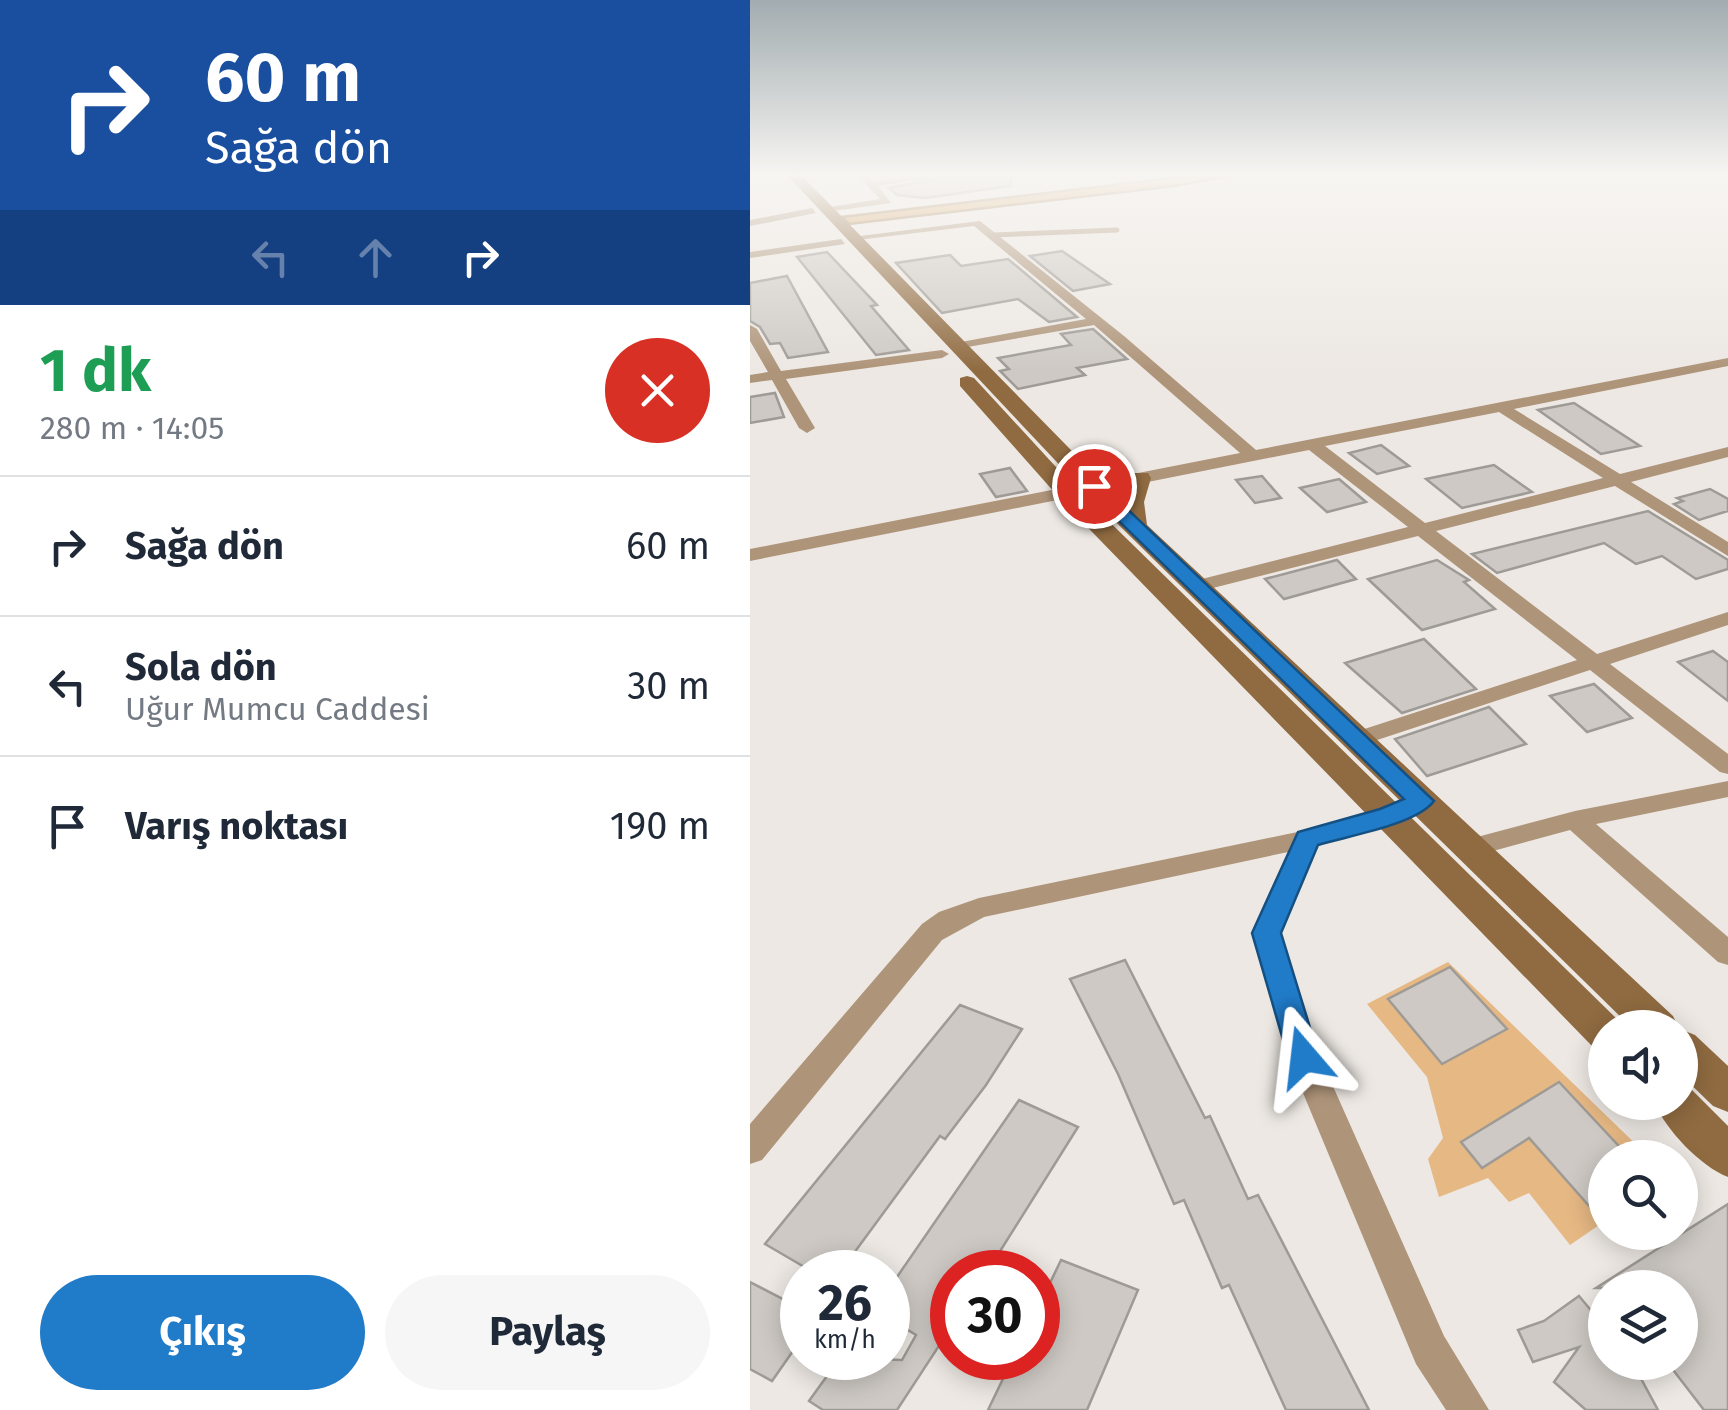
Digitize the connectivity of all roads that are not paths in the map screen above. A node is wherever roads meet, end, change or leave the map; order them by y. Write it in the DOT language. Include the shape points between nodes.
graph roads {
  1 [pos="794,239"];
  2 [pos="848,239"];
  3 [pos="997,239"];
  4 [pos="750,255"];
  5 [pos="1097,320"];
  6 [pos="750,329"];
  7 [pos="951,350"];
  8 [pos="1728,362"];
  9 [pos="777,375"];
  10 [pos="750,379"];
  11 [pos="1503,408"];
  12 [pos="807,428"];
  13 [pos="1314,446"];
  14 [pos="1728,452"];
  15 [pos="1255,458"];
  16 [pos="1140,478"];
  17 [pos="1614,478"];
  18 [pos="1080,489"];
  19 [pos="1135,526"];
  20 [pos="1418,528"];
  21 [pos="1728,550"];
  22 [pos="750,555"];
  23 [pos="1197,586"];
  24 [pos="1728,618"];
  25 [pos="1594,663"];
  26 [pos="1357,739"];
  27 [pos="1728,766"];
  28 [pos="1728,790"];
  29 [pos="1422,801"];
  30 [pos="1389,816"];
  31 [pos="1575,820"];
  32 [pos="1307,838"];
  33 [pos="1472,848"];
  34 [pos="1435,862"];
  35 [pos="1728,954"];
  36 [pos="1640,1010"];
  37 [pos="1588,1016"];
  38 [pos="1698,1065"];
  39 [pos="1728,1093"];
  40 [pos="1693,1120"];
  41 [pos="750,1150"];
  42 [pos="1728,1156"];
  43 [pos="1469,1410"];
  1 -- 4 [label="street"];
  2 -- 7 [label="street"];
  3 -- 5 [label="street"];
  5 -- 7 [label="street"];
  5 -- 15 [label="street"];
  6 -- 9 [label="street"];
  7 -- 9 [label="street"];
  7 -- 18 [label="street"];
  8 -- 11 [label="street"];
  9 -- 10 [label="street"];
  9 -- 12 [label="street"];
  11 -- 13 [label="street"];
  11 -- 17 [label="street"];
  13 -- 15 [label="street"];
  13 -- 20 [label="street"];
  14 -- 17 [label="street"];
  15 -- 16 [label="street"];
  16 -- 18 [label="street"];
  16 -- 19 [label="street" via="1132,502"];
  17 -- 20 [label="street"];
  17 -- 21 [label="street"];
  18 -- 19 [label="street"];
  18 -- 22 [label="street"];
  18 -- 30 [label="street"];
  19 -- 23 [label="street"];
  20 -- 23 [label="street"];
  20 -- 25 [label="street"];
  23 -- 26 [label="street"];
  24 -- 25 [label="street"];
  25 -- 26 [label="street"];
  25 -- 27 [label="street"];
  26 -- 29 [label="street"];
  28 -- 31 [label="street"];
  29 -- 30 [label="street"];
  29 -- 33 [label="street"];
  30 -- 32 [label="street"];
  30 -- 34 [label="street"];
  31 -- 33 [label="street"];
  31 -- 35 [label="street"];
  32 -- 41 [label="street" via="978,908 949,920 932,932"];
  32 -- 43 [label="street" via="1266,933 1304,1057 1430,1350"];
  33 -- 34 [label="street"];
  33 -- 36 [label="street"];
  34 -- 37 [label="street"];
  38 -- 39 [label="street"];
  40 -- 42 [label="street"];
}
